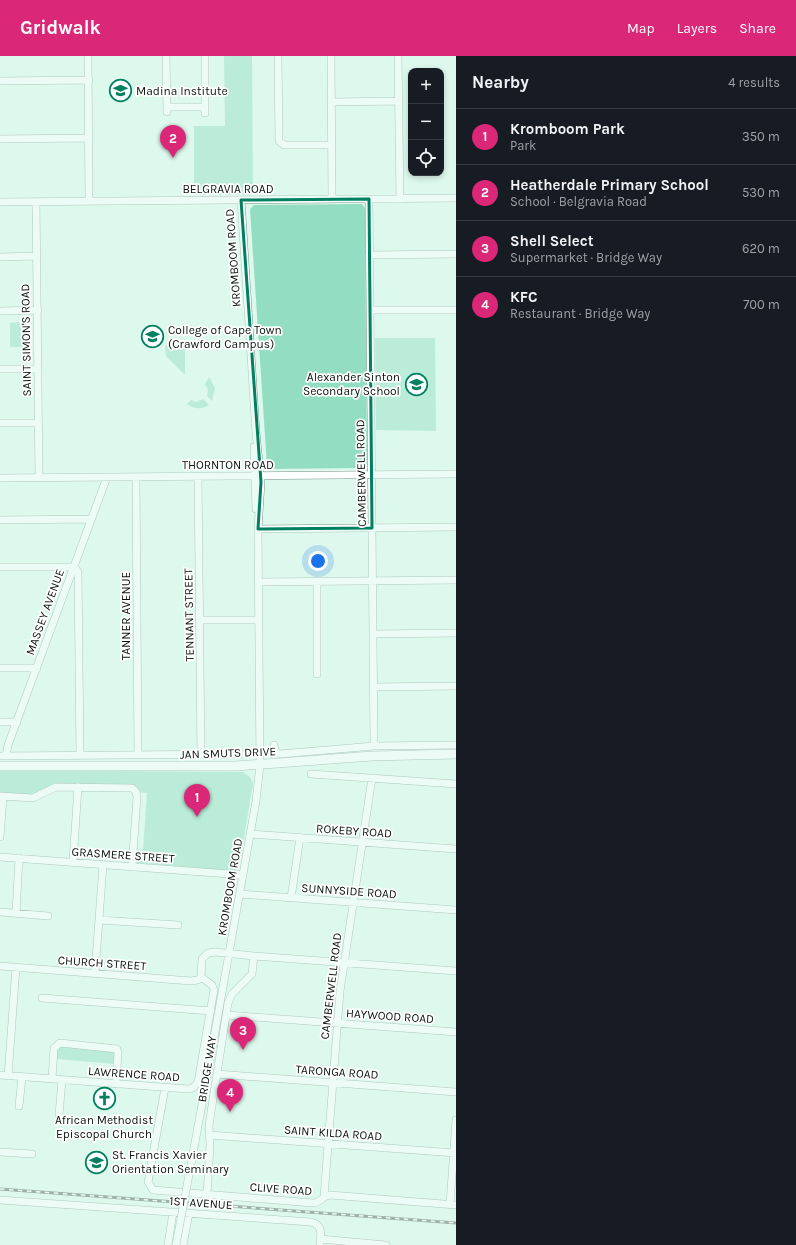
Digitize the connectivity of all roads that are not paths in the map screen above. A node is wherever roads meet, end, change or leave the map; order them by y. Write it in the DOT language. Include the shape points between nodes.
graph roads {
  1 [pos="88,56"];
  2 [pos="166,56"];
  3 [pos="205,56"];
  4 [pos="278,56"];
  5 [pos="331,56"];
  6 [pos="398,56"];
  7 [pos="88,80"];
  8 [pos="0,81"];
  9 [pos="399,101"];
  10 [pos="331,102"];
  11 [pos="89,138"];
  12 [pos="0,139"];
  13 [pos="332,145"];
  14 [pos="456,198"];
  15 [pos="332,199"];
  16 [pos="369,199"];
  17 [pos="400,199"];
  18 [pos="241,200"];
  19 [pos="89,201"];
  20 [pos="0,202"];
  21 [pos="36,202"];
  22 [pos="370,254"];
  23 [pos="456,254"];
  24 [pos="36,256"];
  25 [pos="0,257"];
  26 [pos="38,310"];
  27 [pos="370,310"];
  28 [pos="456,310"];
  29 [pos="0,311"];
  30 [pos="38,369"];
  31 [pos="0,370"];
  32 [pos="0,423"];
  33 [pos="38,423"];
  34 [pos="372,474"];
  35 [pos="456,474"];
  36 [pos="198,476"];
  37 [pos="258,476"];
  38 [pos="107,477"];
  39 [pos="136,477"];
  40 [pos="0,478"];
  41 [pos="39,478"];
  42 [pos="92,519"];
  43 [pos="0,520"];
  44 [pos="372,528"];
  45 [pos="456,528"];
  46 [pos="258,529"];
  47 [pos="0,567"];
  48 [pos="74,567"];
  49 [pos="456,580"];
  50 [pos="373,581"];
  51 [pos="259,582"];
  52 [pos="317,582"];
  53 [pos="200,620"];
  54 [pos="259,620"];
  55 [pos="456,633"];
  56 [pos="373,634"];
  57 [pos="0,668"];
  58 [pos="36,668"];
  59 [pos="317,674"];
  60 [pos="456,686"];
  61 [pos="374,687"];
  62 [pos="0,722"];
  63 [pos="17,722"];
  64 [pos="274,745"];
  65 [pos="456,745"];
  66 [pos="374,746"];
  67 [pos="243,754"];
  68 [pos="456,754"];
  69 [pos="138,755"];
  70 [pos="201,755"];
  71 [pos="3,756"];
  72 [pos="80,756"];
  73 [pos="260,765"];
  74 [pos="0,766"];
  75 [pos="311,774"];
  76 [pos="372,778"];
  77 [pos="456,784"];
  78 [pos="78,787"];
  79 [pos="2,797"];
  80 [pos="251,834"];
  81 [pos="0,837"];
  82 [pos="300,837"];
  83 [pos="362,842"];
  84 [pos="456,849"];
  85 [pos="0,857"];
  86 [pos="20,858"];
  87 [pos="73,862"];
  88 [pos="103,864"];
  89 [pos="132,866"];
  90 [pos="244,875"];
  91 [pos="240,894"];
  92 [pos="291,898"];
  93 [pos="353,903"];
  94 [pos="456,910"];
  95 [pos="0,912"];
  96 [pos="16,913"];
  97 [pos="48,916"];
  98 [pos="99,920"];
  99 [pos="178,926"];
  100 [pos="230,953"];
  101 [pos="254,956"];
  102 [pos="344,963"];
  103 [pos="0,966"];
  104 [pos="16,967"];
  105 [pos="456,971"];
  106 [pos="95,973"];
  107 [pos="201,977"];
  108 [pos="42,998"];
  109 [pos="211,1011"];
  110 [pos="227,1014"];
  111 [pos="337,1023"];
  112 [pos="456,1032"];
  113 [pos="217,1074"];
  114 [pos="4,1075"];
  115 [pos="22,1077"];
  116 [pos="52,1079"];
  117 [pos="62,1080"];
  118 [pos="332,1083"];
  119 [pos="116,1084"];
  120 [pos="165,1088"];
  121 [pos="456,1092"];
  122 [pos="19,1106"];
  123 [pos="59,1115"];
  124 [pos="456,1120"];
  125 [pos="209,1135"];
  126 [pos="328,1143"];
  127 [pos="0,1152"];
  128 [pos="455,1153"];
  129 [pos="32,1154"];
  130 [pos="206,1195"];
  131 [pos="324,1197"];
  132 [pos="0,1200"];
  133 [pos="453,1204"];
  134 [pos="174,1212"];
  135 [pos="189,1213"];
  136 [pos="320,1242"];
  137 [pos="168,1245"];
  138 [pos="176,1245"];
  139 [pos="183,1245"];
  140 [pos="386,1245"];
  1 -- 7 [label="street"];
  2 -- 3 [label="street" via="166,110 205,110"];
  4 -- 13 [label="street" via="280,141 284,145"];
  5 -- 10 [label="street"];
  6 -- 9 [label="street"];
  7 -- 8 [label="street"];
  7 -- 11 [label="street"];
  9 -- 10 [label="street"];
  9 -- 17 [label="street"];
  10 -- 13 [label="street"];
  11 -- 12 [label="street"];
  11 -- 19 [label="street"];
  13 -- 15 [label="street"];
  14 -- 17 [label="street, BELGRAVIA ROAD"];
  15 -- 16 [label="street, BELGRAVIA ROAD"];
  15 -- 18 [label="street, BELGRAVIA ROAD"];
  16 -- 17 [label="street, BELGRAVIA ROAD"];
  16 -- 22 [label="street, CAMBERWELL ROAD"];
  18 -- 19 [label="street, BELGRAVIA ROAD"];
  18 -- 37 [label="street, KROMBOOM ROAD" via="256,434 254,446"];
  19 -- 21 [label="street, BELGRAVIA ROAD"];
  20 -- 21 [label="street, BELGRAVIA ROAD"];
  21 -- 24 [label="street, SAINT SIMON'S ROAD"];
  22 -- 23 [label="street"];
  22 -- 27 [label="street, CAMBERWELL ROAD"];
  24 -- 25 [label="street"];
  24 -- 26 [label="street, SAINT SIMON'S ROAD"];
  26 -- 29 [label="street"];
  26 -- 30 [label="street, SAINT SIMON'S ROAD"];
  27 -- 28 [label="street"];
  27 -- 34 [label="street, CAMBERWELL ROAD"];
  30 -- 31 [label="street"];
  30 -- 33 [label="street, SAINT SIMON'S ROAD"];
  32 -- 33 [label="street"];
  33 -- 41 [label="street, SAINT SIMON'S ROAD"];
  34 -- 35 [label="street, THORNTON ROAD"];
  34 -- 37 [label="street, THORNTON ROAD"];
  34 -- 44 [label="street, CAMBERWELL ROAD"];
  36 -- 37 [label="street, THORNTON ROAD"];
  36 -- 39 [label="street, THORNTON ROAD"];
  36 -- 53 [label="street, TENNANT STREET"];
  37 -- 46 [label="street, KROMBOOM ROAD"];
  38 -- 39 [label="street, THORNTON ROAD"];
  38 -- 41 [label="street, THORNTON ROAD"];
  38 -- 42 [label="street, MASSEY AVENUE"];
  39 -- 69 [label="street, TANNER AVENUE"];
  40 -- 41 [label="street, THORNTON ROAD"];
  42 -- 43 [label="street"];
  42 -- 48 [label="street, MASSEY AVENUE"];
  44 -- 45 [label="street"];
  44 -- 46 [label="street"];
  44 -- 50 [label="street, CAMBERWELL ROAD"];
  46 -- 51 [label="street, KROMBOOM ROAD"];
  47 -- 48 [label="street"];
  48 -- 58 [label="street, MASSEY AVENUE"];
  48 -- 72 [label="street" via="79,574"];
  49 -- 50 [label="street"];
  50 -- 52 [label="street"];
  50 -- 56 [label="street, CAMBERWELL ROAD"];
  51 -- 52 [label="street"];
  51 -- 54 [label="street, KROMBOOM ROAD"];
  52 -- 59 [label="street"];
  53 -- 54 [label="street"];
  53 -- 70 [label="street, TENNANT STREET"];
  54 -- 73 [label="street, KROMBOOM ROAD"];
  55 -- 56 [label="street"];
  56 -- 61 [label="street, CAMBERWELL ROAD"];
  57 -- 58 [label="street"];
  58 -- 63 [label="street, MASSEY AVENUE"];
  60 -- 61 [label="street"];
  61 -- 66 [label="street, CAMBERWELL ROAD"];
  62 -- 63 [label="street"];
  63 -- 71 [label="street, MASSEY AVENUE"];
  64 -- 66 [label="street" via="280,754"];
  65 -- 66 [label="street"];
  67 -- 70 [label="street"];
  68 -- 73 [label="main road, JAN SMUTS DRIVE" via="372,756"];
  69 -- 70 [label="street"];
  69 -- 72 [label="street"];
  71 -- 72 [label="street"];
  73 -- 74 [label="main road, JAN SMUTS DRIVE"];
  73 -- 80 [label="street, KROMBOOM ROAD"];
  75 -- 76 [label="street"];
  76 -- 77 [label="street"];
  76 -- 83 [label="street, CAMBERWELL ROAD"];
  78 -- 79 [label="street" via="54,787 33,798"];
  78 -- 87 [label="street"];
  78 -- 89 [label="street" via="129,787 135,790 137,797"];
  79 -- 81 [label="street"];
  80 -- 82 [label="street, ROKEBY ROAD"];
  80 -- 90 [label="street, KROMBOOM ROAD"];
  82 -- 83 [label="street, ROKEBY ROAD"];
  82 -- 92 [label="street"];
  83 -- 84 [label="street, ROKEBY ROAD"];
  83 -- 93 [label="street, CAMBERWELL ROAD"];
  85 -- 86 [label="street, GRASMERE STREET"];
  86 -- 87 [label="street, GRASMERE STREET"];
  86 -- 96 [label="street"];
  87 -- 88 [label="street, GRASMERE STREET"];
  88 -- 89 [label="street, GRASMERE STREET"];
  88 -- 98 [label="street"];
  89 -- 90 [label="street, GRASMERE STREET"];
  90 -- 91 [label="street, KROMBOOM ROAD"];
  91 -- 92 [label="street, SUNNYSIDE ROAD"];
  91 -- 100 [label="street, KROMBOOM ROAD"];
  92 -- 93 [label="street, SUNNYSIDE ROAD"];
  93 -- 94 [label="street, SUNNYSIDE ROAD"];
  93 -- 102 [label="street, CAMBERWELL ROAD"];
  95 -- 96 [label="street"];
  96 -- 97 [label="street"];
  98 -- 99 [label="street"];
  98 -- 106 [label="street"];
  100 -- 101 [label="street"];
  100 -- 107 [label="street" via="215,952 205,955 201,961"];
  100 -- 138 [label="street, KROMBOOM ROAD, bridge"];
  101 -- 102 [label="street"];
  101 -- 110 [label="street, BRIDGE WAY" via="253,972 232,994"];
  102 -- 105 [label="street"];
  102 -- 111 [label="street, CAMBERWELL ROAD"];
  103 -- 104 [label="street, CHURCH STREET"];
  104 -- 106 [label="street, CHURCH STREET"];
  104 -- 114 [label="street"];
  106 -- 107 [label="street, CHURCH STREET" via="191,981"];
  107 -- 109 [label="street, LAWRENCE ROAD" via="214,988"];
  108 -- 109 [label="street"];
  109 -- 120 [label="street, LAWRENCE ROAD" via="197,1084 188,1089"];
  110 -- 111 [label="street, HAYWOOD ROAD"];
  110 -- 113 [label="street, BRIDGE WAY"];
  111 -- 112 [label="street, HAYWOOD ROAD"];
  111 -- 118 [label="street, CAMBERWELL ROAD"];
  113 -- 118 [label="street, TARONGA ROAD"];
  113 -- 125 [label="street, BRIDGE WAY"];
  114 -- 115 [label="street, LAWRENCE ROAD"];
  115 -- 116 [label="street, LAWRENCE ROAD"];
  115 -- 122 [label="street"];
  116 -- 117 [label="street, LAWRENCE ROAD"];
  116 -- 119 [label="street" via="54,1048 62,1043 117,1049"];
  117 -- 119 [label="street, LAWRENCE ROAD"];
  117 -- 123 [label="street"];
  118 -- 121 [label="street, TARONGA ROAD"];
  118 -- 126 [label="street, CAMBERWELL ROAD"];
  119 -- 120 [label="street, LAWRENCE ROAD"];
  120 -- 130 [label="street, CLIVE ROAD" via="148,1182 155,1191"];
  124 -- 128 [label="street"];
  125 -- 126 [label="street, SAINT KILDA ROAD"];
  125 -- 130 [label="street, BRIDGE WAY"];
  126 -- 128 [label="street, SAINT KILDA ROAD"];
  126 -- 131 [label="street, CAMBERWELL ROAD"];
  127 -- 129 [label="street"];
  128 -- 133 [label="street"];
  130 -- 131 [label="street, CLIVE ROAD" via="313,1203"];
  131 -- 133 [label="street, CLIVE ROAD" via="330,1195"];
  132 -- 134 [label="street, 1ST AVENUE"];
  134 -- 135 [label="street, 1ST AVENUE"];
  134 -- 137 [label="street"];
  135 -- 136 [label="street, 1ST AVENUE" via="311,1222 320,1228"];
  135 -- 139 [label="street"];
  136 -- 140 [label="street, 1ST AVENUE"];
}
